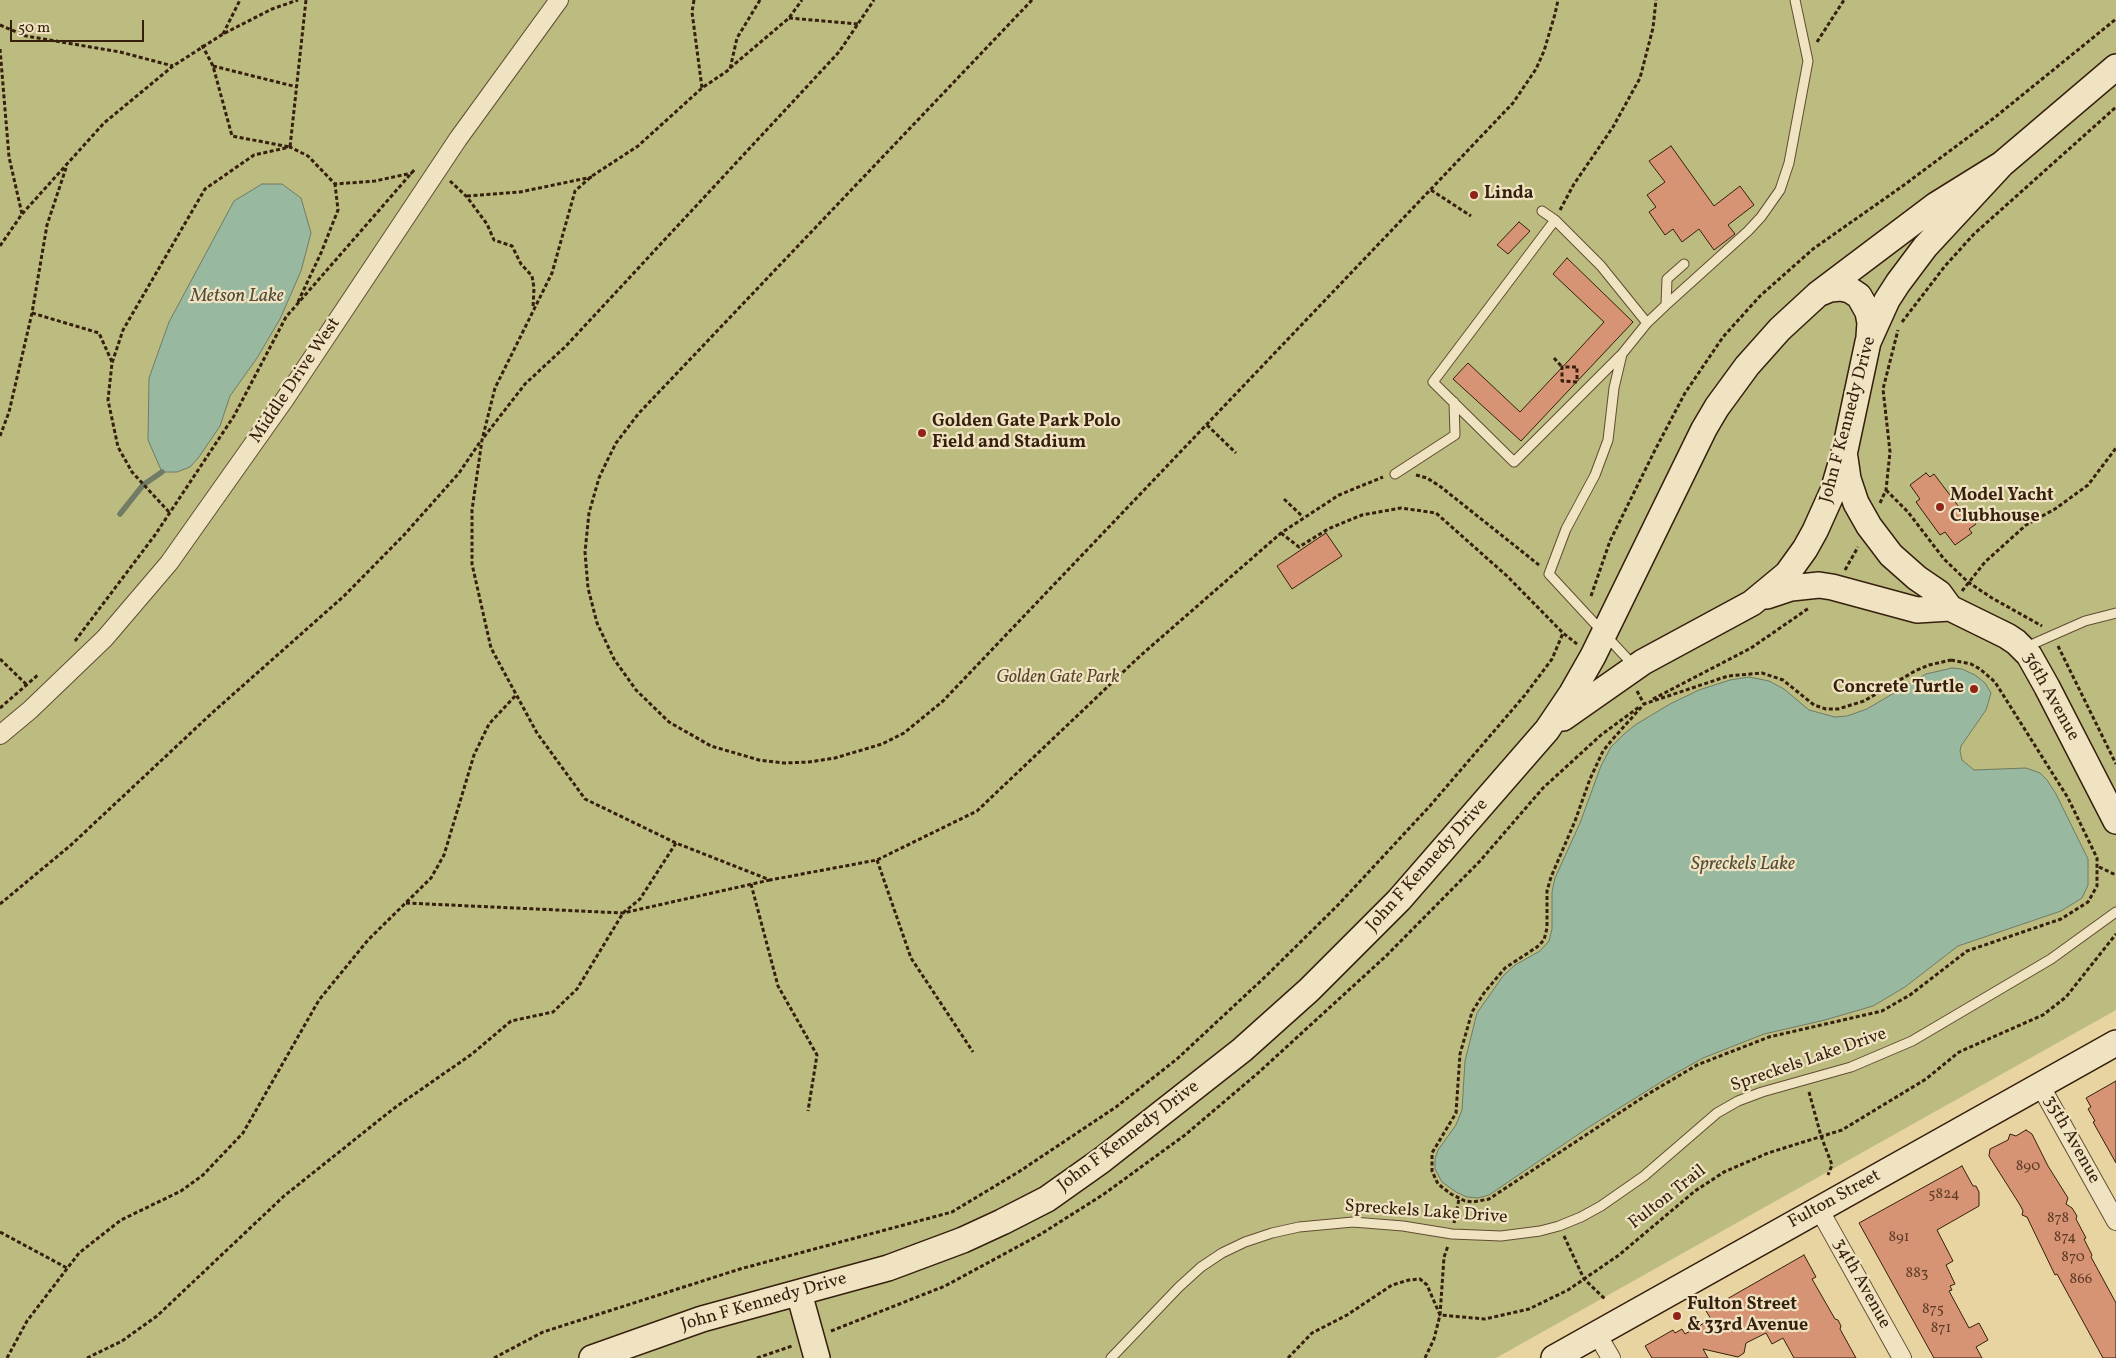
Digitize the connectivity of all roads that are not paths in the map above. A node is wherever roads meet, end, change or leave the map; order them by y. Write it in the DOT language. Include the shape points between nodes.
graph roads {
  1 [pos="559,0"];
  2 [pos="1795,0"];
  3 [pos="2116,67"];
  4 [pos="2002,164"];
  5 [pos="1542,211"];
  6 [pos="1555,220"];
  7 [pos="1684,264"];
  8 [pos="1818,294"];
  9 [pos="1666,305"];
  10 [pos="1647,323"];
  11 [pos="1868,342"];
  12 [pos="1622,354"];
  13 [pos="1454,402"];
  14 [pos="1845,450"];
  15 [pos="1395,474"];
  16 [pos="1950,608"];
  17 [pos="1738,611"];
  18 [pos="2116,613"];
  19 [pos="1604,634"];
  20 [pos="2023,648"];
  21 [pos="1636,677"];
  22 [pos="1547,730"];
  23 [pos="0,735"];
  24 [pos="2116,821"];
  25 [pos="2116,912"];
  26 [pos="2116,1043"];
  27 [pos="2040,1085"];
  28 [pos="1819,1210"];
  29 [pos="2116,1221"];
  30 [pos="800,1293"];
  31 [pos="1597,1334"];
  32 [pos="592,1358"];
  33 [pos="817,1358"];
  34 [pos="1111,1358"];
  35 [pos="1554,1358"];
  36 [pos="1611,1358"];
  37 [pos="1902,1358"];
  1 -- 23 [label="street, Middle Drive West" via="437,169 268,424 169,563 105,638"];
  2 -- 9 [label="lane" via="1808,61 1789,163 1776,197 1748,231"];
  3 -- 4 [label="street, John F Kennedy Drive"];
  4 -- 8 [label="street, John F Kennedy Drive" via="1936,205"];
  4 -- 11 [label="street, John F Kennedy Drive" via="1910,266 1888,300"];
  5 -- 6 [label="lane"];
  6 -- 10 [label="lane" via="1601,266"];
  6 -- 13 [label="lane" via="1434,382"];
  7 -- 9 [label="lane" via="1667,279"];
  8 -- 11 [label="street" via="1841,288 1858,296 1864,303 1870,323"];
  8 -- 19 [label="street, John F Kennedy Drive" via="1763,348 1717,407"];
  9 -- 10 [label="lane"];
  10 -- 12 [label="lane"];
  11 -- 14 [label="street, John F Kennedy Drive"];
  12 -- 13 [label="lane" via="1514,462"];
  12 -- 19 [label="lane" via="1608,440 1549,574"];
  13 -- 15 [label="lane" via="1455,435"];
  14 -- 16 [label="street, 36th Avenue" via="1851,492 1869,526 1902,566 1939,593"];
  14 -- 17 [label="street, John F Kennedy Drive" via="1833,491 1805,549 1787,574"];
  16 -- 17 [label="street, 36th Avenue" via="1917,610 1832,587 1804,585 1765,597"];
  16 -- 20 [label="street, 36th Avenue" via="1996,630"];
  17 -- 21 [label="street, John F Kennedy Drive"];
  18 -- 20 [label="lane" via="2085,621"];
  19 -- 21 [label="lane"];
  19 -- 22 [label="street, John F Kennedy Drive" via="1572,693"];
  20 -- 24 [label="street, 36th Avenue" via="2040,673"];
  21 -- 22 [label="street, John F Kennedy Drive" via="1594,695"];
  22 -- 30 [label="street, John F Kennedy Drive" via="1428,869 1342,958 1276,1020 1133,1138 1047,1199 1002,1222 923,1256"];
  25 -- 34 [label="lane, Spreckels Lake Drive" via="2051,959 1929,1032 1872,1059 1738,1101 1717,1113 1624,1191 1595,1210 1559,1226 1521,1234 1452,1234 1353,1222 1299,1227 1245,1242 1201,1267"];
  26 -- 27 [label="street, Fulton Street"];
  27 -- 28 [label="street, Fulton Street"];
  27 -- 29 [label="street, 35th Avenue"];
  28 -- 31 [label="street, Fulton Street"];
  28 -- 37 [label="street, 34th Avenue"];
  30 -- 32 [label="street, John F Kennedy Drive" via="702,1319"];
  30 -- 33 [label="street"];
  31 -- 35 [label="street, Fulton Street"];
  31 -- 36 [label="street"];
}
